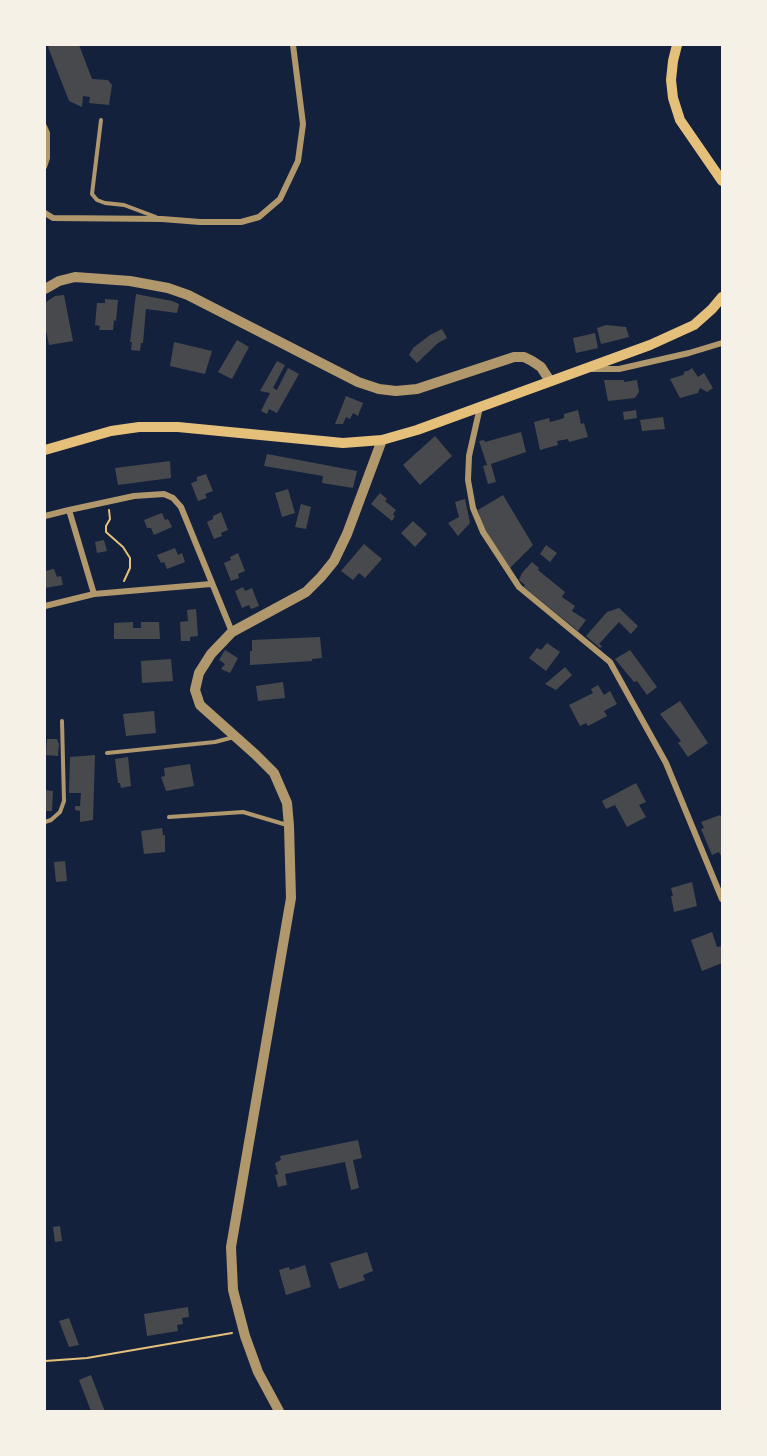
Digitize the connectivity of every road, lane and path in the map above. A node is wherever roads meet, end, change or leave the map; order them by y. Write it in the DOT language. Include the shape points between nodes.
graph roads {
  1 [pos="293,45"];
  2 [pos="677,45"];
  3 [pos="101,120"];
  4 [pos="45,126"];
  5 [pos="45,167"];
  6 [pos="722,181"];
  7 [pos="45,213"];
  8 [pos="162,219"];
  9 [pos="45,289"];
  10 [pos="722,297"];
  11 [pos="722,343"];
  12 [pos="582,370"];
  13 [pos="550,381"];
  14 [pos="481,406"];
  15 [pos="382,440"];
  16 [pos="45,450"];
  17 [pos="106,502"];
  18 [pos="69,510"];
  19 [pos="45,516"];
  20 [pos="211,584"];
  21 [pos="124,591"];
  22 [pos="94,594"];
  23 [pos="45,606"];
  24 [pos="232,632"];
  25 [pos="62,720"];
  26 [pos="234,737"];
  27 [pos="107,753"];
  28 [pos="169,817"];
  29 [pos="45,822"];
  30 [pos="289,826"];
  31 [pos="722,899"];
  32 [pos="243,1331"];
  33 [pos="45,1361"];
  34 [pos="279,1411"];
  1 -- 8 [label="street" via="303,124 298,161 280,199 259,217 241,222"];
  2 -- 6 [label="main road" via="671,80 680,120"];
  3 -- 8 [label="lane" via="92,194 105,203 124,205"];
  4 -- 5 [label="lane"];
  7 -- 8 [label="street" via="53,218"];
  9 -- 13 [label="street" via="75,277 168,288 379,389 417,389 514,357 524,357 541,367"];
  10 -- 12 [label="main road" via="694,325"];
  11 -- 12 [label="street" via="619,369"];
  12 -- 13 [label="main road"];
  13 -- 14 [label="main road"];
  14 -- 15 [label="main road"];
  14 -- 31 [label="street" via="470,448 468,480 483,532 519,586 610,662 666,763"];
  15 -- 16 [label="main road" via="344,443 178,427 139,427"];
  15 -- 24 [label="street" via="347,534 321,577 306,592"];
  17 -- 18 [label="street"];
  17 -- 20 [label="street" via="164,494 173,498 181,507"];
  17 -- 21 [label="path" via="110,514 106,532 130,558"];
  18 -- 19 [label="street"];
  18 -- 22 [label="street"];
  20 -- 21 [label="street"];
  20 -- 24 [label="street"];
  21 -- 22 [label="street"];
  22 -- 23 [label="street"];
  24 -- 26 [label="street" via="205,663 195,690 200,705"];
  25 -- 29 [label="lane" via="64,801 60,812"];
  26 -- 27 [label="lane"];
  26 -- 30 [label="street" via="274,773 287,804"];
  28 -- 30 [label="lane" via="243,812"];
  30 -- 32 [label="street" via="291,898 231,1247 233,1290"];
  32 -- 33 [label="path" via="87,1358"];
  32 -- 34 [label="street" via="258,1372"];
}
